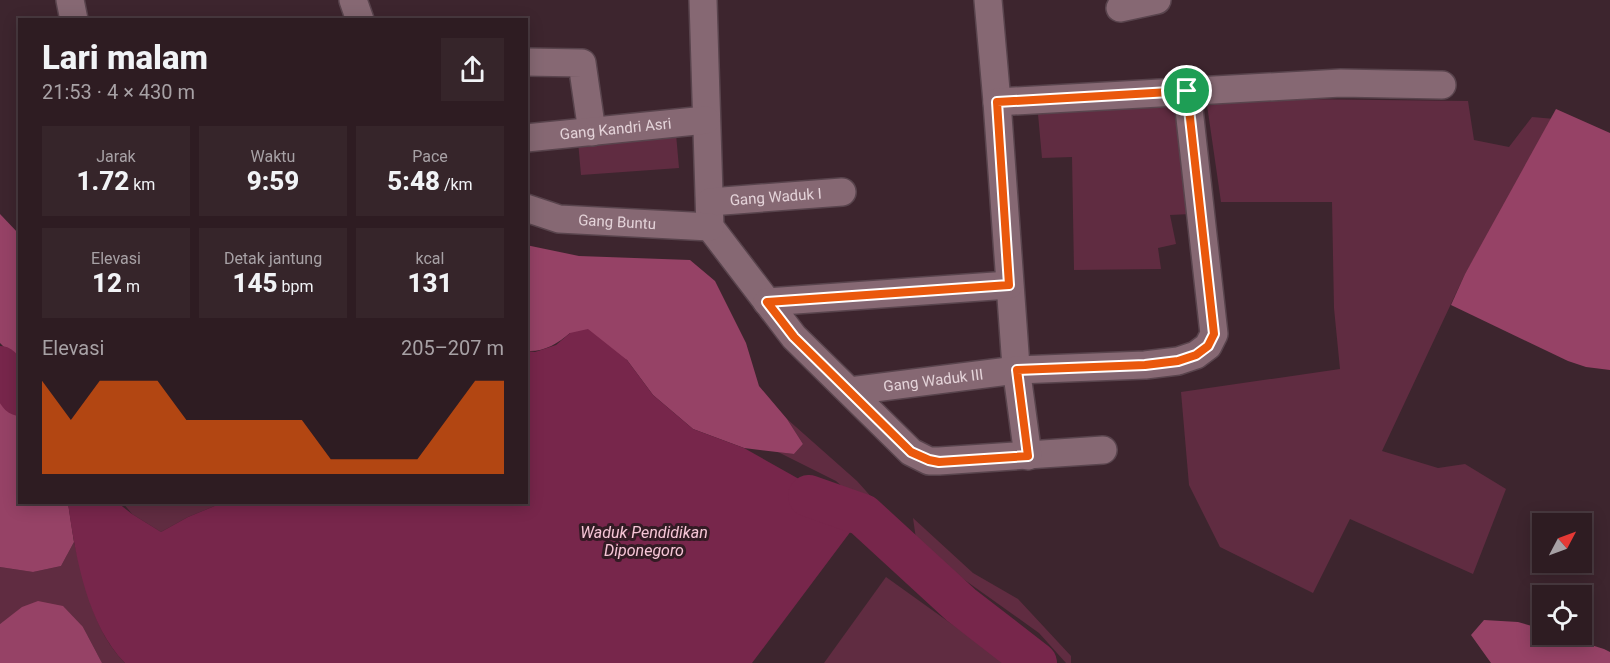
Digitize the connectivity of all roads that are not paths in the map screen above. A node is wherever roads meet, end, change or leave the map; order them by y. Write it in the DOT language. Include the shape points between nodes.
graph roads {
  1 [pos="70,0"];
  2 [pos="353,0"];
  3 [pos="703,0"];
  4 [pos="988,0"];
  5 [pos="1156,0"];
  6 [pos="1120,8"];
  7 [pos="74,18"];
  8 [pos="359,18"];
  9 [pos="528,62"];
  10 [pos="1442,85"];
  11 [pos="1187,91"];
  12 [pos="997,102"];
  13 [pos="706,120"];
  14 [pos="591,132"];
  15 [pos="528,138"];
  16 [pos="842,192"];
  17 [pos="528,209"];
  18 [pos="710,215"];
  19 [pos="1009,285"];
  20 [pos="767,302"];
  21 [pos="1017,370"];
  22 [pos="850,391"];
  23 [pos="1103,450"];
  24 [pos="1028,456"];
  1 -- 7 [label="street"];
  2 -- 8 [label="street"];
  3 -- 13 [label="street"];
  4 -- 12 [label="street"];
  5 -- 6 [label="street"];
  9 -- 14 [label="street" via="582,63"];
  10 -- 11 [label="street" via="1341,83"];
  11 -- 12 [label="street"];
  11 -- 21 [label="street, Gang Waduk III" via="1214,334 1208,346 1178,361"];
  12 -- 19 [label="street"];
  13 -- 14 [label="street, Gang Kandri Asri"];
  13 -- 18 [label="street"];
  14 -- 15 [label="street, Gang Kandri Asri"];
  16 -- 18 [label="street, Gang Waduk I"];
  17 -- 18 [label="street, Gang Buntu" via="559,219"];
  18 -- 20 [label="street"];
  19 -- 20 [label="street"];
  19 -- 21 [label="street"];
  20 -- 22 [label="street" via="794,337"];
  21 -- 22 [label="street, Gang Waduk III"];
  21 -- 24 [label="street"];
  22 -- 24 [label="street" via="911,452 929,460"];
  23 -- 24 [label="street"];
}
